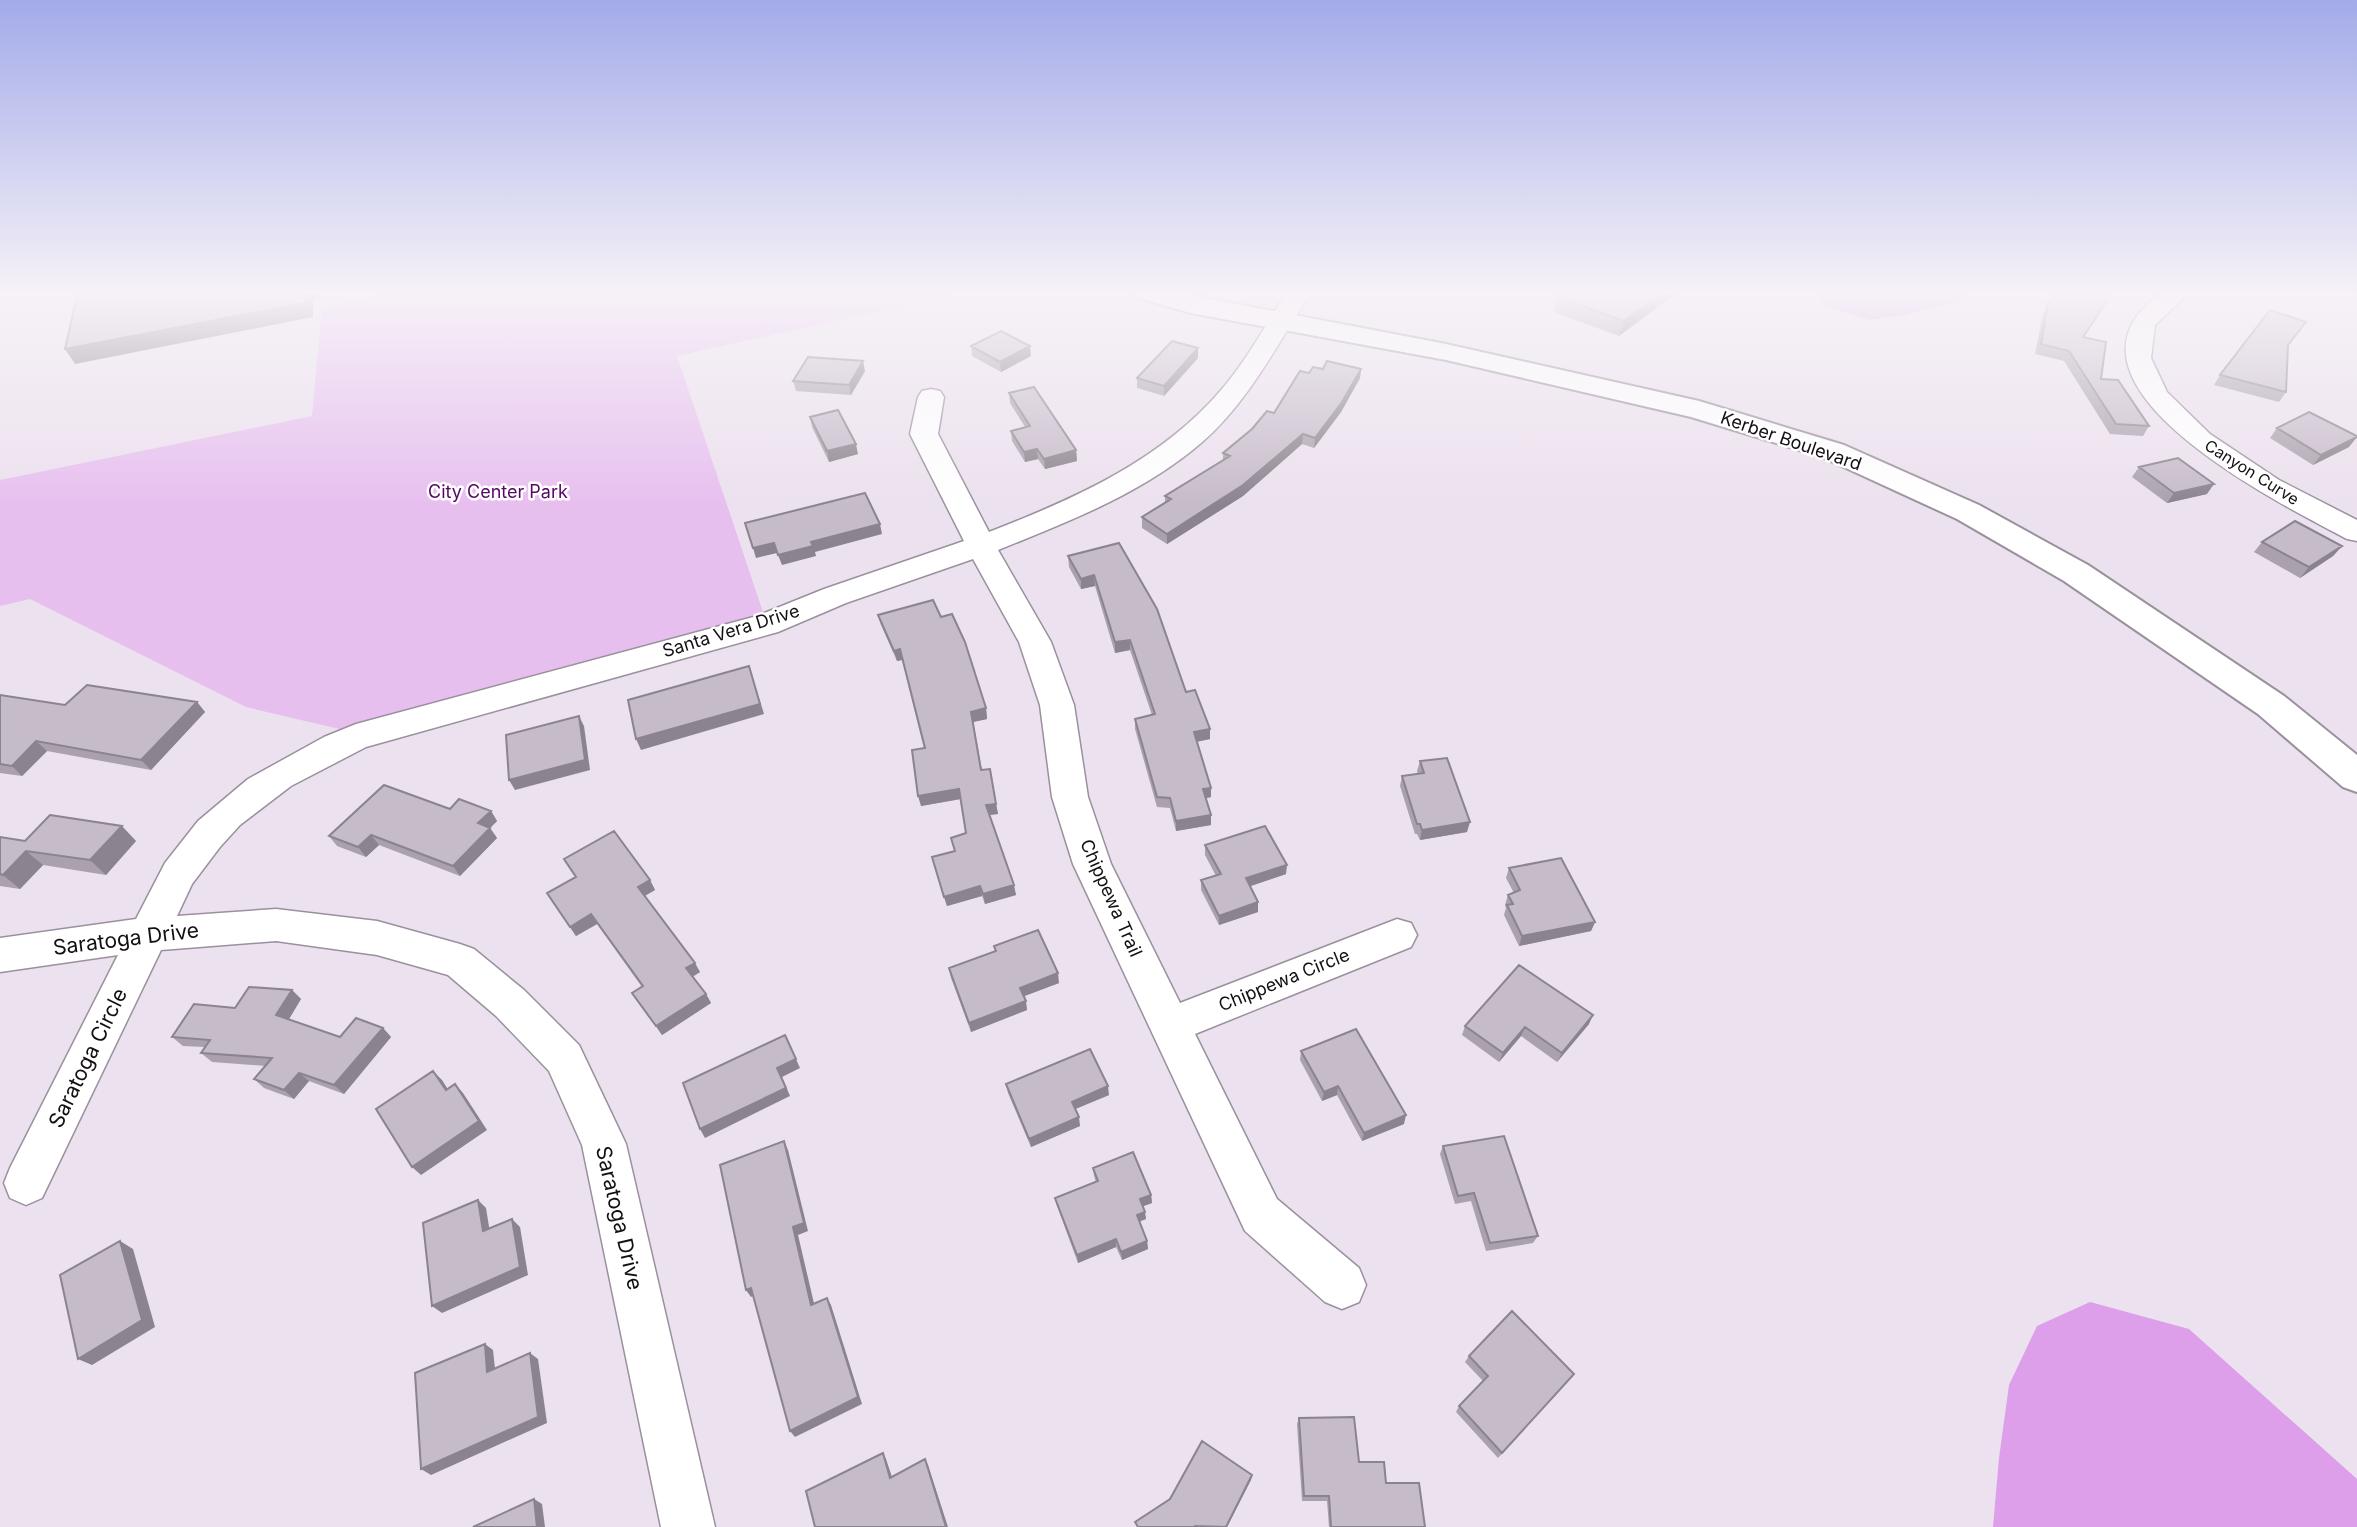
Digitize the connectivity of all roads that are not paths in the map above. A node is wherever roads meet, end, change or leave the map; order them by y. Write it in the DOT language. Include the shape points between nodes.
graph roads {
  1 [pos="1252,363"];
  2 [pos="1495,363"];
  3 [pos="2141,363"];
  4 [pos="931,397"];
  5 [pos="2357,532"];
  6 [pos="981,546"];
  7 [pos="2357,777"];
  8 [pos="149,934"];
  9 [pos="1397,935"];
  10 [pos="0,955"];
  11 [pos="1170,1025"];
  12 [pos="26,1183"];
  13 [pos="1342,1285"];
  14 [pos="688,1527"];
  1 -- 6 [label="street, Santa Vera Drive" via="1233,393 1192,437 1068,512"];
  2 -- 7 [label="street, Kerber Boulevard" via="1686,407 1833,452 1968,512 2076,573 2271,705"];
  3 -- 5 [label="street, Canyon Curve" via="2156,395 2200,440 2269,486"];
  4 -- 6 [label="street, Chippewa Trail" via="924,434"];
  6 -- 8 [label="street, Santa Vera Drive" via="766,624 356,737 299,763 250,796 212,831 178,874"];
  6 -- 11 [label="street, Chippewa Trail" via="1035,642 1057,705 1070,797 1092,864"];
  8 -- 10 [label="street, Saratoga Drive"];
  8 -- 12 [label="street, Saratoga Circle"];
  8 -- 14 [label="street, Saratoga Drive" via="276,925 377,938 460,961 564,1058 604,1144"];
  9 -- 11 [label="street, Chippewa Circle"];
  11 -- 13 [label="street, Chippewa Trail" via="1261,1215"];
}
